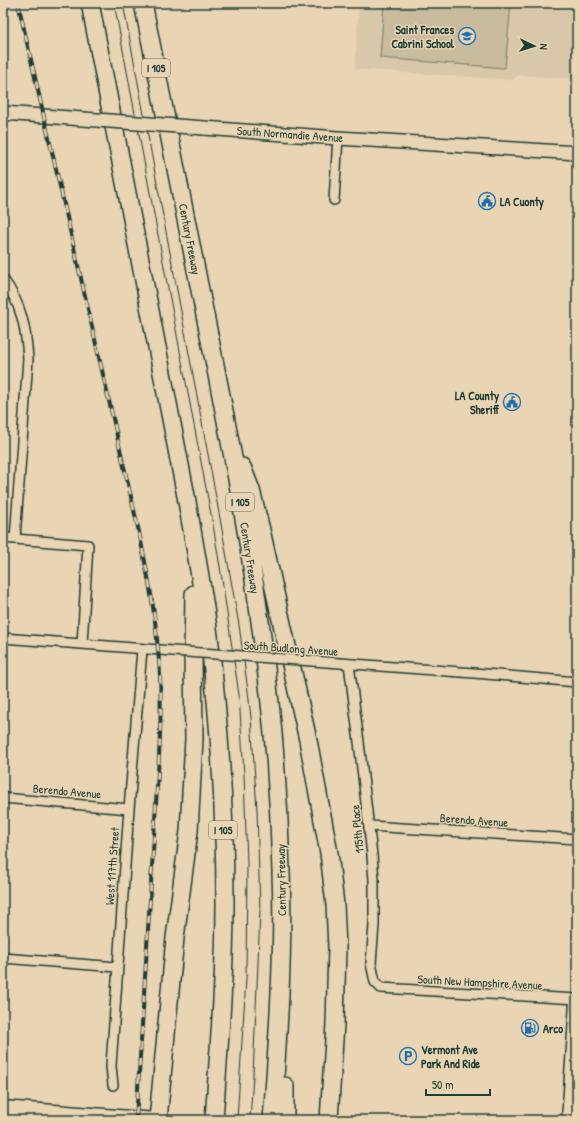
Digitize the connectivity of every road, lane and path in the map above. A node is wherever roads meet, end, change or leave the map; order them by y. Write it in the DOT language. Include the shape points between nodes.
graph roads {
  1 [pos="90,3"];
  2 [pos="144,3"];
  3 [pos="3,113"];
  4 [pos="338,138"];
  5 [pos="577,153"];
  6 [pos="334,200"];
  7 [pos="3,279"];
  8 [pos="228,433"];
  9 [pos="3,538"];
  10 [pos="15,540"];
  11 [pos="194,542"];
  12 [pos="3,638"];
  13 [pos="82,644"];
  14 [pos="142,648"];
  15 [pos="349,664"];
  16 [pos="577,682"];
  17 [pos="3,798"];
  18 [pos="128,809"];
  19 [pos="369,826"];
  20 [pos="577,839"];
  21 [pos="282,874"];
  22 [pos="3,958"];
  23 [pos="118,967"];
  24 [pos="381,988"];
  25 [pos="577,999"];
  26 [pos="577,1003"];
  27 [pos="577,1010"];
  28 [pos="113,1085"];
  29 [pos="3,1108"];
  30 [pos="157,1120"];
  31 [pos="214,1120"];
  32 [pos="272,1120"];
  33 [pos="285,1120"];
  34 [pos="329,1120"];
  35 [pos="569,1120"];
  1 -- 11 [label="highway, I 105"];
  2 -- 8 [label="highway, Century Freeway / I 105"];
  3 -- 4 [label="main road, South Normandie Avenue, bridge"];
  4 -- 5 [label="main road, South Normandie Avenue"];
  4 -- 6 [label="street"];
  7 -- 10 [label="street" via="23,317 28,359"];
  8 -- 21 [label="highway, Century Freeway / I 105" via="263,645"];
  8 -- 34 [label="highway" via="251,490 261,530 308,740 329,853 337,948"];
  9 -- 10 [label="street"];
  10 -- 13 [label="street" via="88,545"];
  11 -- 30 [label="highway" via="194,739 190,823 175,938"];
  11 -- 31 [label="highway, I 105" via="213,675 224,831 224,962"];
  12 -- 13 [label="street, South Budlong Avenue"];
  13 -- 14 [label="street, South Budlong Avenue"];
  14 -- 15 [label="street, South Budlong Avenue, bridge"];
  14 -- 18 [label="street, West 117th Street"];
  15 -- 16 [label="street, South Budlong Avenue"];
  15 -- 19 [label="street, 115th Place"];
  17 -- 18 [label="street, Berendo Avenue"];
  18 -- 23 [label="street, West 117th Street"];
  19 -- 20 [label="street, Berendo Avenue"];
  19 -- 24 [label="street, 115th Place" via="374,880 371,963 375,982"];
  21 -- 32 [label="highway, Century Freeway / I 105" via="280,986"];
  21 -- 33 [label="highway" via="286,967"];
  22 -- 23 [label="street"];
  23 -- 28 [label="street, West 117th Street" via="111,1066"];
  24 -- 25 [label="street, South New Hampshire Avenue"];
  26 -- 27 [label="main road"];
  27 -- 35 [label="main road"];
  29 -- 30 [label="main road"];
}
